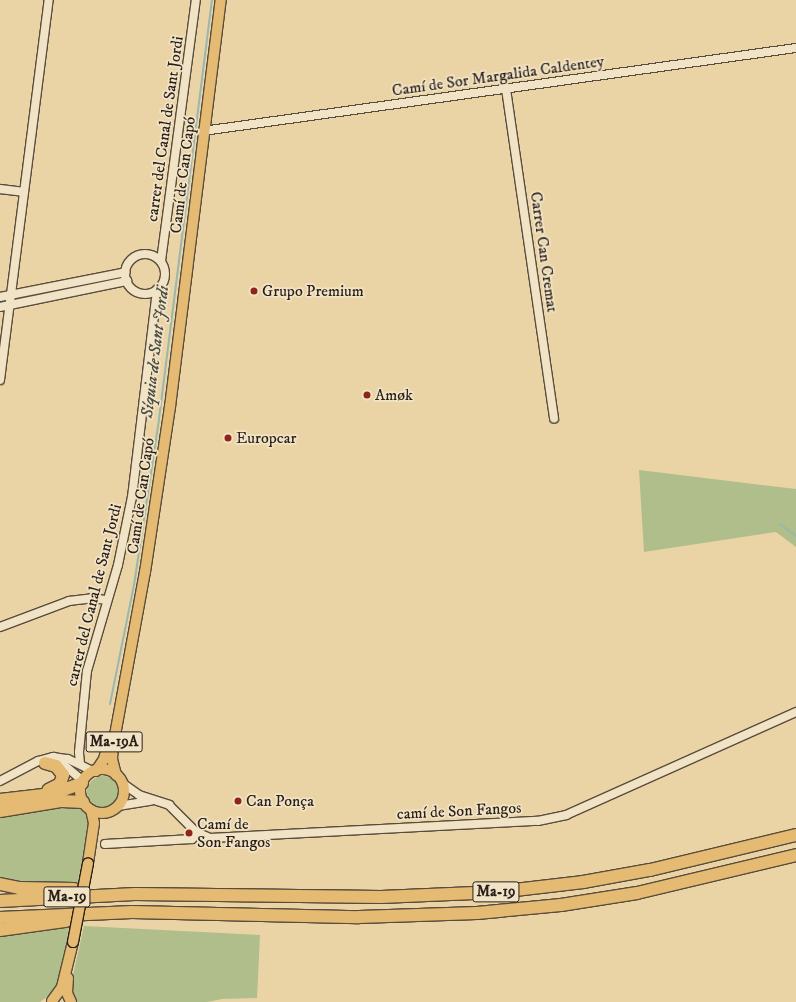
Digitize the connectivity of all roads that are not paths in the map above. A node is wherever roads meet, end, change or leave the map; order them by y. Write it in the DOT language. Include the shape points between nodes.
graph roads {
  1 [pos="49,0"];
  2 [pos="196,0"];
  3 [pos="221,0"];
  4 [pos="796,48"];
  5 [pos="506,89"];
  6 [pos="203,132"];
  7 [pos="0,189"];
  8 [pos="23,192"];
  9 [pos="161,261"];
  10 [pos="126,272"];
  11 [pos="127,281"];
  12 [pos="157,290"];
  13 [pos="11,295"];
  14 [pos="0,297"];
  15 [pos="10,305"];
  16 [pos="0,306"];
  17 [pos="0,380"];
  18 [pos="554,419"];
  19 [pos="107,600"];
  20 [pos="0,627"];
  21 [pos="118,709"];
  22 [pos="796,712"];
  23 [pos="45,763"];
  24 [pos="80,764"];
  25 [pos="19,770"];
  26 [pos="95,771"];
  27 [pos="119,779"];
  28 [pos="0,781"];
  29 [pos="82,782"];
  30 [pos="30,796"];
  31 [pos="0,800"];
  32 [pos="160,801"];
  33 [pos="87,806"];
  34 [pos="118,806"];
  35 [pos="0,811"];
  36 [pos="108,812"];
  37 [pos="199,834"];
  38 [pos="796,835"];
  39 [pos="105,844"];
  40 [pos="92,845"];
  41 [pos="796,856"];
  42 [pos="0,884"];
  43 [pos="135,894"];
  44 [pos="0,901"];
  45 [pos="132,912"];
  46 [pos="0,918"];
  47 [pos="0,930"];
  48 [pos="68,966"];
  49 [pos="51,1002"];
  50 [pos="67,1002"];
  51 [pos="70,1002"];
  1 -- 8 [label="street"];
  2 -- 9 [label="street, carrer del Canal de Sant Jordi"];
  3 -- 6 [label="main road, Camí de Can Capó / Ma-19A"];
  4 -- 5 [label="street, Camí de Sor Margalida Caldentey"];
  5 -- 6 [label="street, Camí de Sor Margalida Caldentey"];
  5 -- 18 [label="street, Carrer Can Cremat"];
  6 -- 21 [label="main road, Camí de Can Capó / Ma-19A" via="170,407 150,542"];
  7 -- 8 [label="street"];
  8 -- 13 [label="street"];
  9 -- 10 [label="street" via="150,254 136,256 131,260"];
  9 -- 12 [label="street" via="165,273 162,286"];
  10 -- 11 [label="street"];
  10 -- 13 [label="street"];
  11 -- 12 [label="street" via="140,293"];
  11 -- 15 [label="street"];
  12 -- 19 [label="street, carrer del Canal de Sant Jordi" via="132,497 123,544"];
  13 -- 14 [label="street"];
  13 -- 15 [label="street"];
  15 -- 16 [label="street"];
  15 -- 17 [label="street"];
  19 -- 20 [label="street" via="92,598 69,601"];
  19 -- 24 [label="street, carrer del Canal de Sant Jordi" via="87,671 79,745"];
  21 -- 26 [label="main road, Camí de Can Capó / Ma-19A" via="105,756"];
  21 -- 27 [label="main road, Camí de Can Capó / Ma-19A" via="112,754"];
  22 -- 37 [label="street, camí de Son Fangos" via="566,815 538,821 217,838"];
  23 -- 25 [label="street"];
  23 -- 29 [label="street" via="60,764"];
  23 -- 30 [label="highway" via="59,768 62,780 55,788 39,791"];
  24 -- 25 [label="street" via="53,757"];
  24 -- 26 [label="street"];
  25 -- 28 [label="street"];
  26 -- 27 [label="main road" via="107,770"];
  26 -- 29 [label="main road"];
  27 -- 32 [label="street" via="139,794"];
  27 -- 34 [label="main road" via="123,794"];
  29 -- 30 [label="highway" via="60,791"];
  29 -- 33 [label="main road" via="80,791"];
  30 -- 31 [label="highway"];
  32 -- 34 [label="street" via="136,801"];
  32 -- 37 [label="street" via="173,808"];
  33 -- 35 [label="highway" via="62,801"];
  33 -- 36 [label="main road"];
  33 -- 40 [label="main road" via="94,823"];
  34 -- 36 [label="main road"];
  36 -- 40 [label="main road" via="99,825"];
  37 -- 39 [label="street, camí de Son Fangos" via="192,839"];
  38 -- 43 [label="highway, Ma-19" via="650,870 583,882 487,893 381,897"];
  40 -- 48 [label="main road, bridge"];
  41 -- 45 [label="highway, Ma-19" via="637,893 561,905 477,913 358,917"];
  42 -- 43 [label="highway" via="19,888 119,890"];
  43 -- 44 [label="highway, Ma-19"];
  45 -- 46 [label="highway, Ma-19"];
  45 -- 47 [label="highway" via="116,918"];
  48 -- 49 [label="main road" via="62,987"];
  48 -- 51 [label="main road" via="67,988"];
  49 -- 50 [label="main road"];
}
